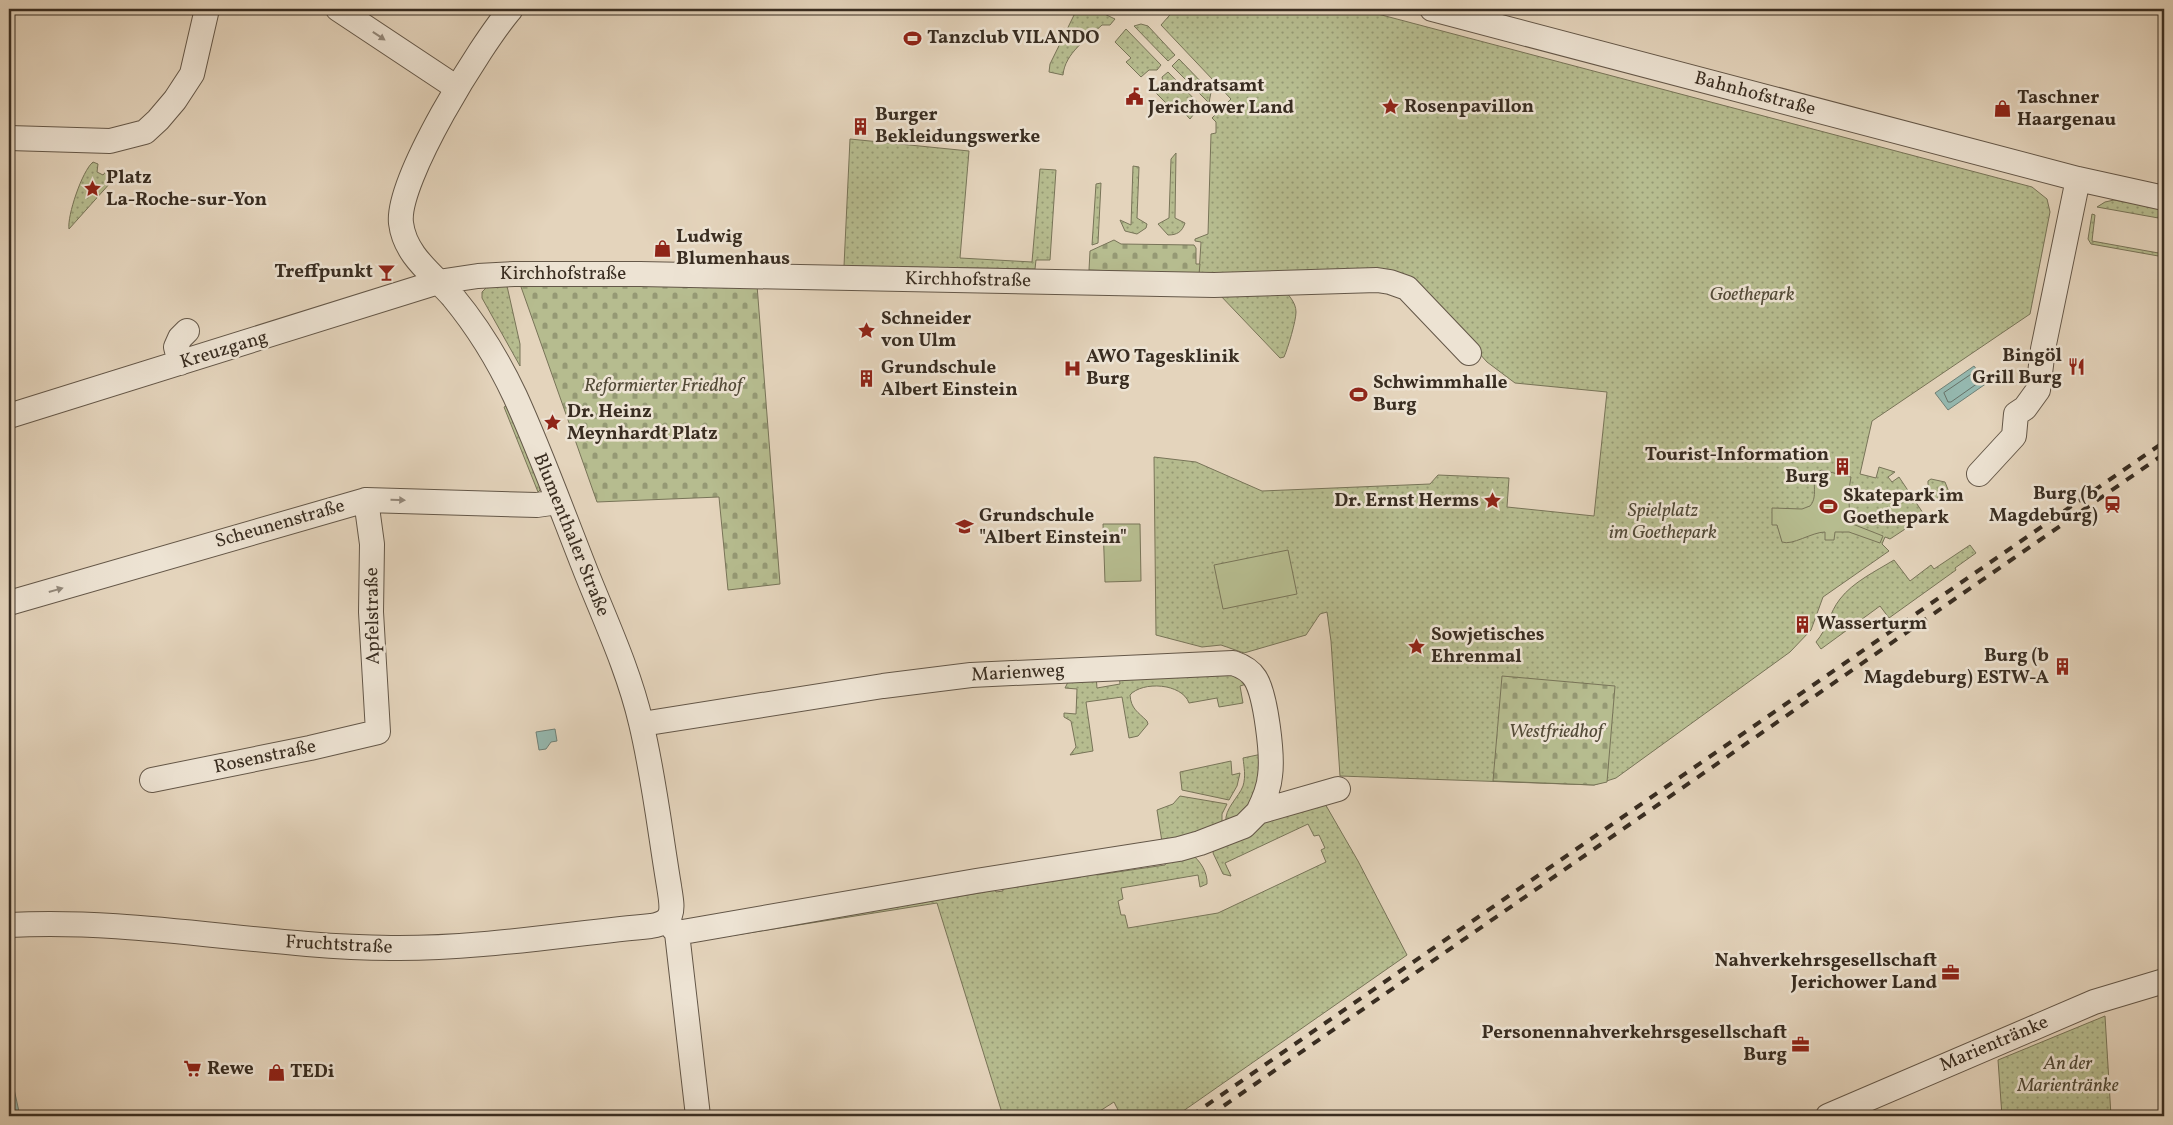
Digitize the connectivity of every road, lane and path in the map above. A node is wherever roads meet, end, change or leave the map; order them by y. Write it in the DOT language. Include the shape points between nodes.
graph roads {
  1 [pos="207,9"];
  2 [pos="338,9"];
  3 [pos="510,9"];
  4 [pos="1432,9"];
  5 [pos="457,88"];
  6 [pos="9,138"];
  7 [pos="2078,179"];
  8 [pos="2164,198"];
  9 [pos="438,282"];
  10 [pos="188,331"];
  11 [pos="1469,353"];
  12 [pos="180,363"];
  13 [pos="9,416"];
  14 [pos="1979,474"];
  15 [pos="366,500"];
  16 [pos="558,502"];
  17 [pos="9,603"];
  18 [pos="642,724"];
  19 [pos="378,732"];
  20 [pos="152,780"];
  21 [pos="1338,789"];
  22 [pos="1258,812"];
  23 [pos="9,925"];
  24 [pos="672,926"];
  25 [pos="2164,982"];
  26 [pos="698,1116"];
  27 [pos="1828,1116"];
  1 -- 6 [label="street" via="192,74 175,100 145,132 110,141"];
  2 -- 5 [label="street, one-way"];
  3 -- 5 [label="street, Blumenthaler Straße"];
  4 -- 7 [label="street, Bahnhofstraße"];
  5 -- 9 [label="street, Blumenthaler Straße" via="410,180 401,212 402,232 407,244"];
  7 -- 8 [label="street, Bahnhofstraße"];
  7 -- 14 [label="street" via="2044,343 2038,390 2025,408 2016,414 2014,436"];
  9 -- 11 [label="street, Kirchhofstraße" via="514,274 1214,285 1377,280 1407,288"];
  9 -- 12 [label="street, Kreuzgang"];
  9 -- 16 [label="street, Blumenthaler Straße" via="468,318 506,378"];
  10 -- 12 [label="street" via="176,347"];
  12 -- 13 [label="street, Kreuzgang"];
  15 -- 16 [label="street, Scheunenstraße, one-way" via="537,505"];
  17 -- 15 [label="street, Scheunenstraße, one-way"];
  15 -- 19 [label="street, Apfelstraße" via="372,544 371,612"];
  16 -- 18 [label="street, Blumenthaler Straße" via="620,657"];
  18 -- 22 [label="street, Marienweg" via="873,687 971,675 1233,663 1254,676 1262,694 1271,774"];
  18 -- 24 [label="street, Blumenthaler Straße" via="672,906"];
  19 -- 20 [label="street, Rosenstraße"];
  21 -- 22 [label="street, Marienweg"];
  22 -- 24 [label="street, Marienweg" via="1244,826 1179,849"];
  23 -- 24 [label="street, Fruchtstraße" via="97,924 302,943 408,948"];
  24 -- 26 [label="street, Blumenthaler Straße"];
  25 -- 27 [label="street, Marientränke" via="2094,1002"];
}
